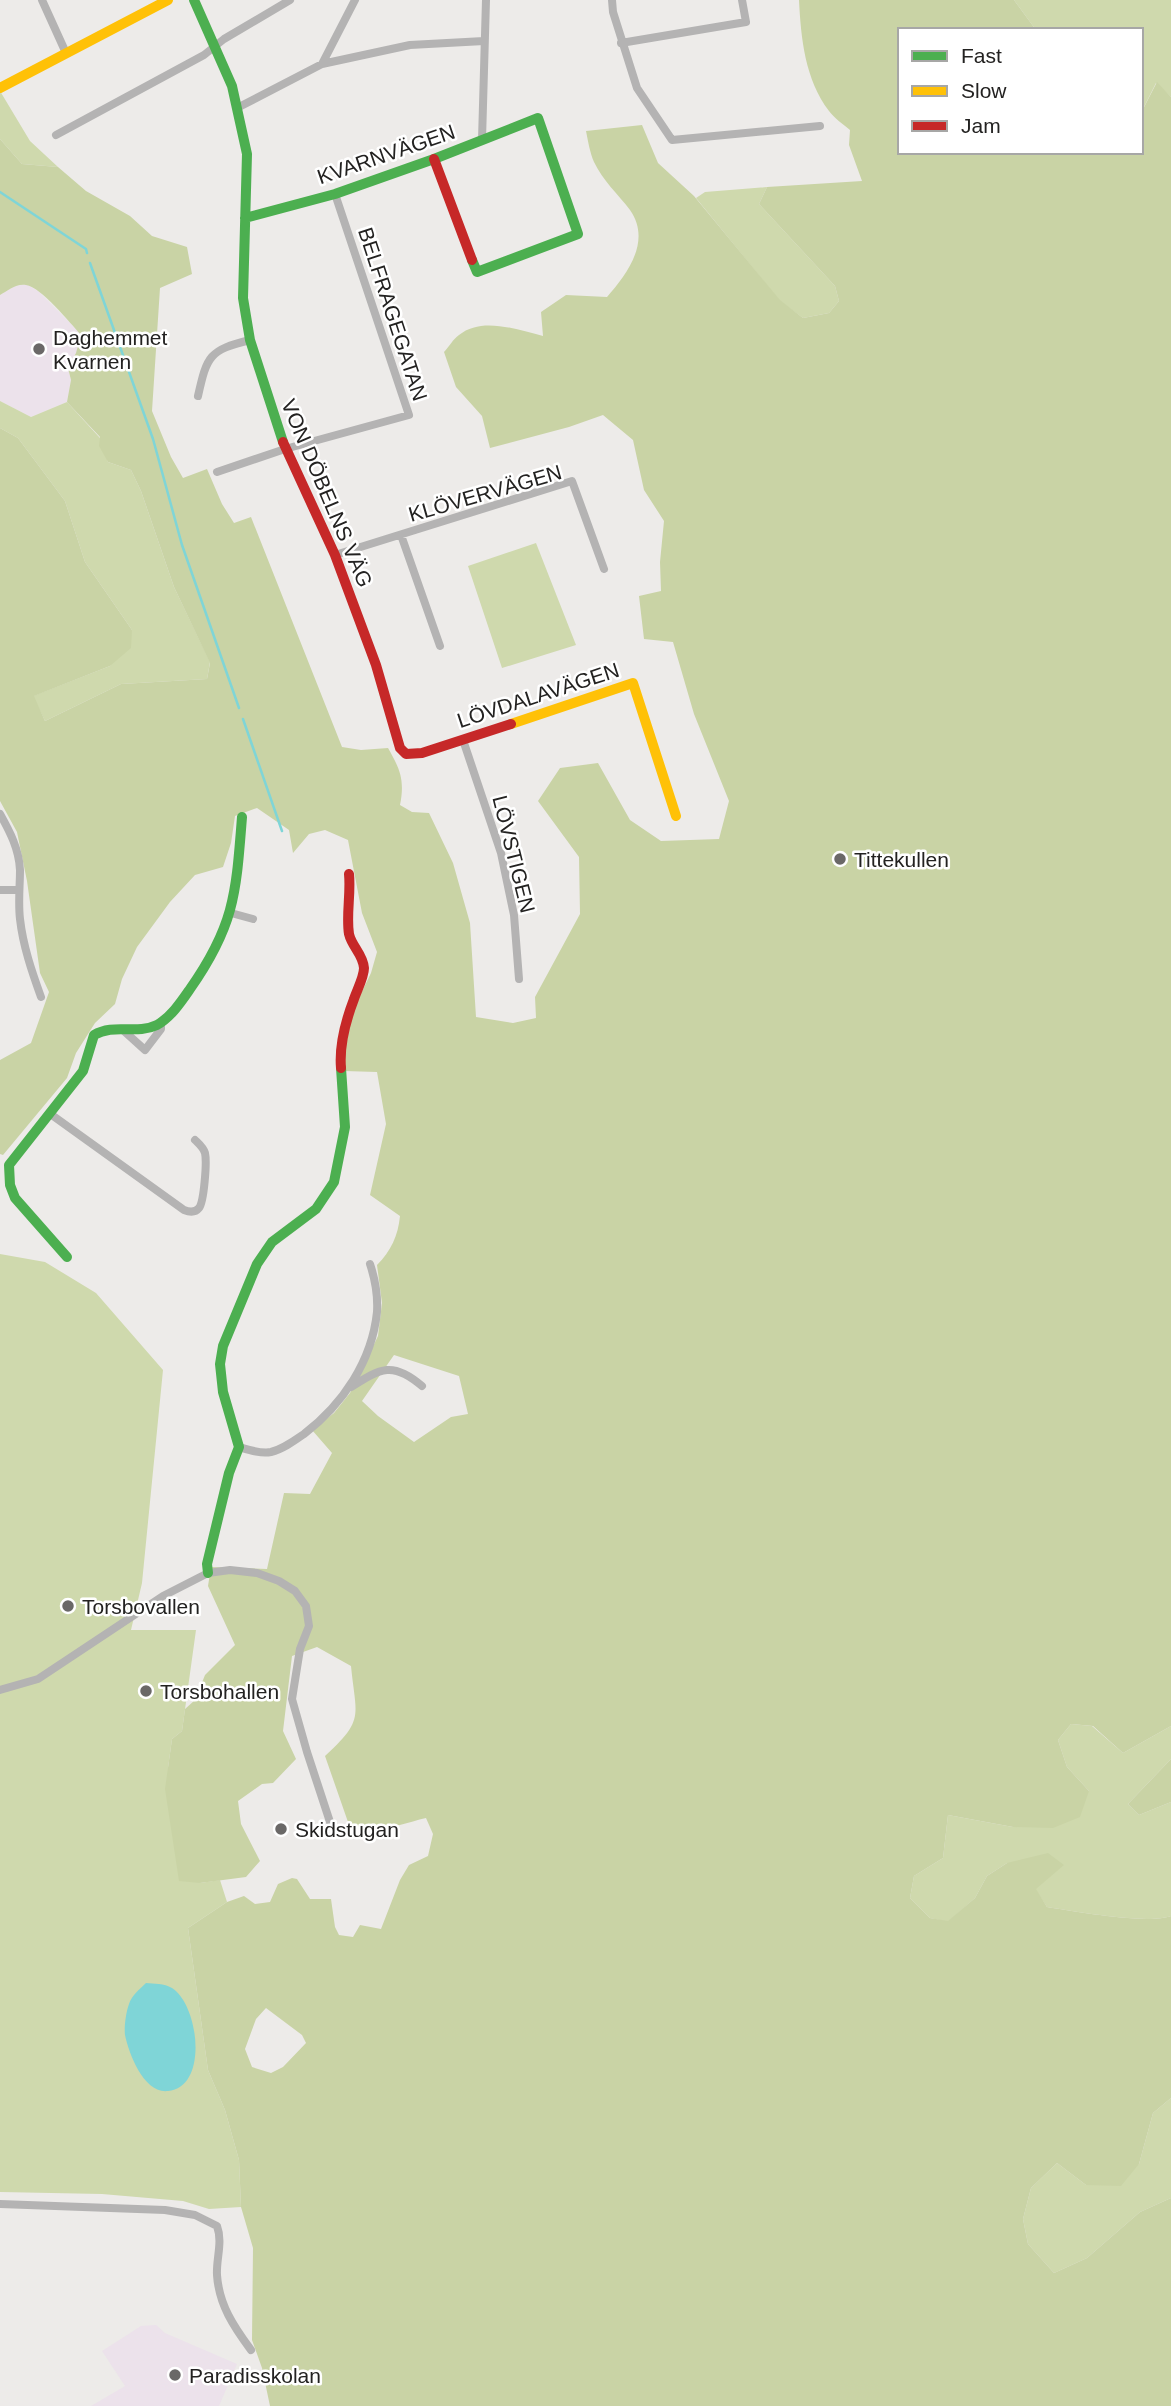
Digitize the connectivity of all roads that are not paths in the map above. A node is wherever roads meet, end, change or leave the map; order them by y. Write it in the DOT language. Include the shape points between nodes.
graph roads {
  1 [pos="42,0"];
  2 [pos="168,0"];
  3 [pos="194,0"];
  4 [pos="290,0"];
  5 [pos="355,0"];
  6 [pos="486,0"];
  7 [pos="612,0"];
  8 [pos="742,0"];
  9 [pos="484,41"];
  10 [pos="621,43"];
  11 [pos="215,45"];
  12 [pos="66,53"];
  13 [pos="323,64"];
  14 [pos="0,88"];
  15 [pos="237,108"];
  16 [pos="820,126"];
  17 [pos="56,135"];
  18 [pos="482,140"];
  19 [pos="434,159"];
  20 [pos="335,194"];
  21 [pos="245,218"];
  22 [pos="250,341"];
  23 [pos="198,396"];
  24 [pos="285,449"];
  25 [pos="217,472"];
  26 [pos="401,535"];
  27 [pos="335,555"];
  28 [pos="604,569"];
  29 [pos="440,646"];
  30 [pos="463,740"];
  31 [pos="402,752"];
  32 [pos="0,814"];
  33 [pos="676,816"];
  34 [pos="242,817"];
  35 [pos="349,874"];
  36 [pos="0,890"];
  37 [pos="18,890"];
  38 [pos="231,913"];
  39 [pos="253,919"];
  40 [pos="519,979"];
  41 [pos="41,997"];
  42 [pos="161,1022"];
  43 [pos="124,1031"];
  44 [pos="49,1113"];
  45 [pos="195,1140"];
  46 [pos="4,1164"];
  47 [pos="67,1257"];
  48 [pos="370,1264"];
  49 [pos="422,1386"];
  50 [pos="348,1389"];
  51 [pos="239,1447"];
  52 [pos="208,1573"];
  53 [pos="0,1690"];
  54 [pos="331,1825"];
  55 [pos="0,2204"];
  56 [pos="251,2350"];
  1 -- 12 [label="street"];
  2 -- 12 [label="street"];
  3 -- 11 [label="street, VON DÖBELNS VÄG"];
  4 -- 11 [label="street"];
  5 -- 13 [label="street"];
  6 -- 9 [label="street"];
  7 -- 10 [label="street"];
  8 -- 10 [label="street" via="746,22"];
  9 -- 13 [label="street" via="410,45"];
  9 -- 18 [label="street"];
  10 -- 16 [label="street" via="636,88 673,140"];
  11 -- 15 [label="street, VON DÖBELNS VÄG"];
  11 -- 17 [label="street"];
  12 -- 14 [label="street"];
  13 -- 15 [label="street"];
  15 -- 21 [label="street, VON DÖBELNS VÄG" via="247,155"];
  18 -- 19 [label="street, KVARNVÄGEN"];
  18 -- 19 [label="street, KVARNVÄGEN" via="538,118 578,234 477,272"];
  19 -- 20 [label="street, KVARNVÄGEN"];
  20 -- 21 [label="street, KVARNVÄGEN"];
  20 -- 24 [label="street, BELFRAGEGATAN" via="409,415"];
  21 -- 22 [label="street, VON DÖBELNS VÄG" via="243,298"];
  22 -- 23 [label="street" via="215,351"];
  22 -- 24 [label="street, VON DÖBELNS VÄG"];
  24 -- 25 [label="street, BELFRAGEGATAN"];
  24 -- 27 [label="street, VON DÖBELNS VÄG"];
  26 -- 27 [label="street, KLÖVERVÄGEN"];
  26 -- 28 [label="street, KLÖVERVÄGEN" via="572,481"];
  26 -- 29 [label="street, KLÖVERVÄGEN"];
  27 -- 31 [label="street, VON DÖBELNS VÄG"];
  30 -- 31 [label="street, LÖVDALAVÄGEN" via="422,753"];
  30 -- 33 [label="street, LÖVDALAVÄGEN" via="633,683"];
  30 -- 40 [label="street, LÖVSTIGEN" via="500,853 514,915"];
  32 -- 37 [label="street" via="18,851"];
  34 -- 38 [label="street"];
  35 -- 51 [label="street" via="349,932 364,971 348,1015 340,1057 345,1127 339,1162 334,1182 321,1202 272,1242 257,1264 223,1346 223,1392"];
  36 -- 37 [label="street"];
  37 -- 41 [label="street" via="29,965"];
  38 -- 39 [label="street"];
  38 -- 42 [label="street" via="196,981"];
  42 -- 43 [label="street"];
  42 -- 43 [label="street" via="161,1029 145,1049"];
  43 -- 44 [label="street" via="107,1027 94,1035 86,1065"];
  44 -- 45 [label="street" via="191,1212 201,1205 206,1162 203,1148"];
  44 -- 46 [label="street"];
  46 -- 47 [label="street" via="15,1198"];
  48 -- 50 [label="street" via="377,1311 372,1338"];
  49 -- 50 [label="street" via="393,1369 378,1371"];
  50 -- 51 [label="street" via="323,1419 279,1449 269,1453"];
  51 -- 52 [label="street"];
  52 -- 53 [label="street" via="163,1596 38,1679"];
  52 -- 54 [label="street" via="257,1573 295,1591 306,1606 309,1626 300,1649 292,1699"];
  55 -- 56 [label="street" via="165,2210 195,2215 217,2226 217,2275 227,2316"];
}
